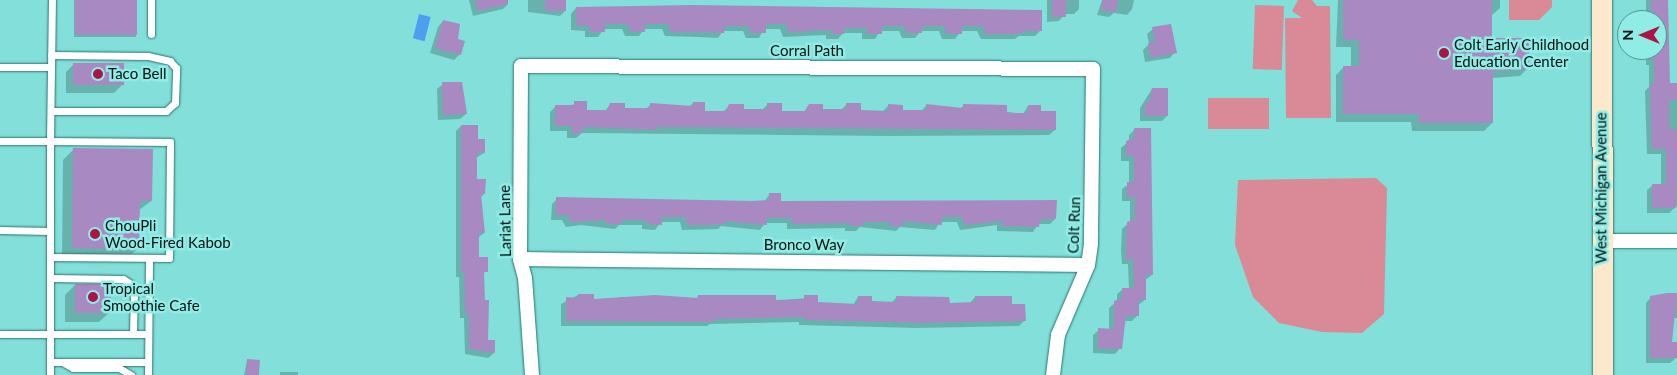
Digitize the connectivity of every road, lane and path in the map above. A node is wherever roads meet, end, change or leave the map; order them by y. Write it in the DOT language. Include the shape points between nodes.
graph roads {
  1 [pos="52,0"];
  2 [pos="152,0"];
  3 [pos="1602,0"];
  4 [pos="151,34"];
  5 [pos="51,55"];
  6 [pos="521,66"];
  7 [pos="0,67"];
  8 [pos="51,67"];
  9 [pos="1093,69"];
  10 [pos="51,111"];
  11 [pos="0,141"];
  12 [pos="50,141"];
  13 [pos="0,230"];
  14 [pos="50,231"];
  15 [pos="1601,241"];
  16 [pos="1677,241"];
  17 [pos="50,257"];
  18 [pos="149,258"];
  19 [pos="520,259"];
  20 [pos="1088,265"];
  21 [pos="50,278"];
  22 [pos="0,334"];
  23 [pos="50,334"];
  24 [pos="132,334"];
  25 [pos="148,334"];
  26 [pos="50,362"];
  27 [pos="62,362"];
  28 [pos="148,362"];
  29 [pos="50,375"];
  30 [pos="131,375"];
  31 [pos="148,375"];
  32 [pos="532,375"];
  33 [pos="1053,375"];
  34 [pos="1603,375"];
  1 -- 5 [label="lane"];
  2 -- 4 [label="lane"];
  3 -- 15 [label="street, West Michigan Avenue"];
  5 -- 8 [label="lane"];
  5 -- 10 [label="lane" via="148,56 170,61 176,68 176,103 166,111"];
  6 -- 9 [label="street, Corral Path"];
  6 -- 19 [label="street, Lariat Lane"];
  7 -- 8 [label="lane"];
  8 -- 10 [label="lane"];
  9 -- 20 [label="street, Colt Run"];
  10 -- 12 [label="lane"];
  11 -- 12 [label="lane"];
  12 -- 14 [label="lane"];
  12 -- 18 [label="lane" via="170,142 169,258"];
  13 -- 14 [label="lane"];
  14 -- 17 [label="lane"];
  15 -- 16 [label="street"];
  15 -- 34 [label="street, West Michigan Avenue"];
  17 -- 18 [label="lane"];
  17 -- 21 [label="lane"];
  18 -- 25 [label="lane"];
  19 -- 20 [label="street, Bronco Way"];
  19 -- 32 [label="street, Lariat Lane" via="526,287"];
  20 -- 33 [label="street, Colt Run" via="1058,335"];
  21 -- 23 [label="lane"];
  21 -- 24 [label="lane" via="124,279 134,292"];
  22 -- 23 [label="lane"];
  23 -- 24 [label="lane"];
  23 -- 26 [label="lane"];
  24 -- 25 [label="lane"];
  25 -- 28 [label="lane"];
  26 -- 27 [label="lane"];
  26 -- 29 [label="lane"];
  27 -- 28 [label="lane"];
  27 -- 30 [label="lane" via="73,368 119,368"];
  28 -- 31 [label="lane"];
}
